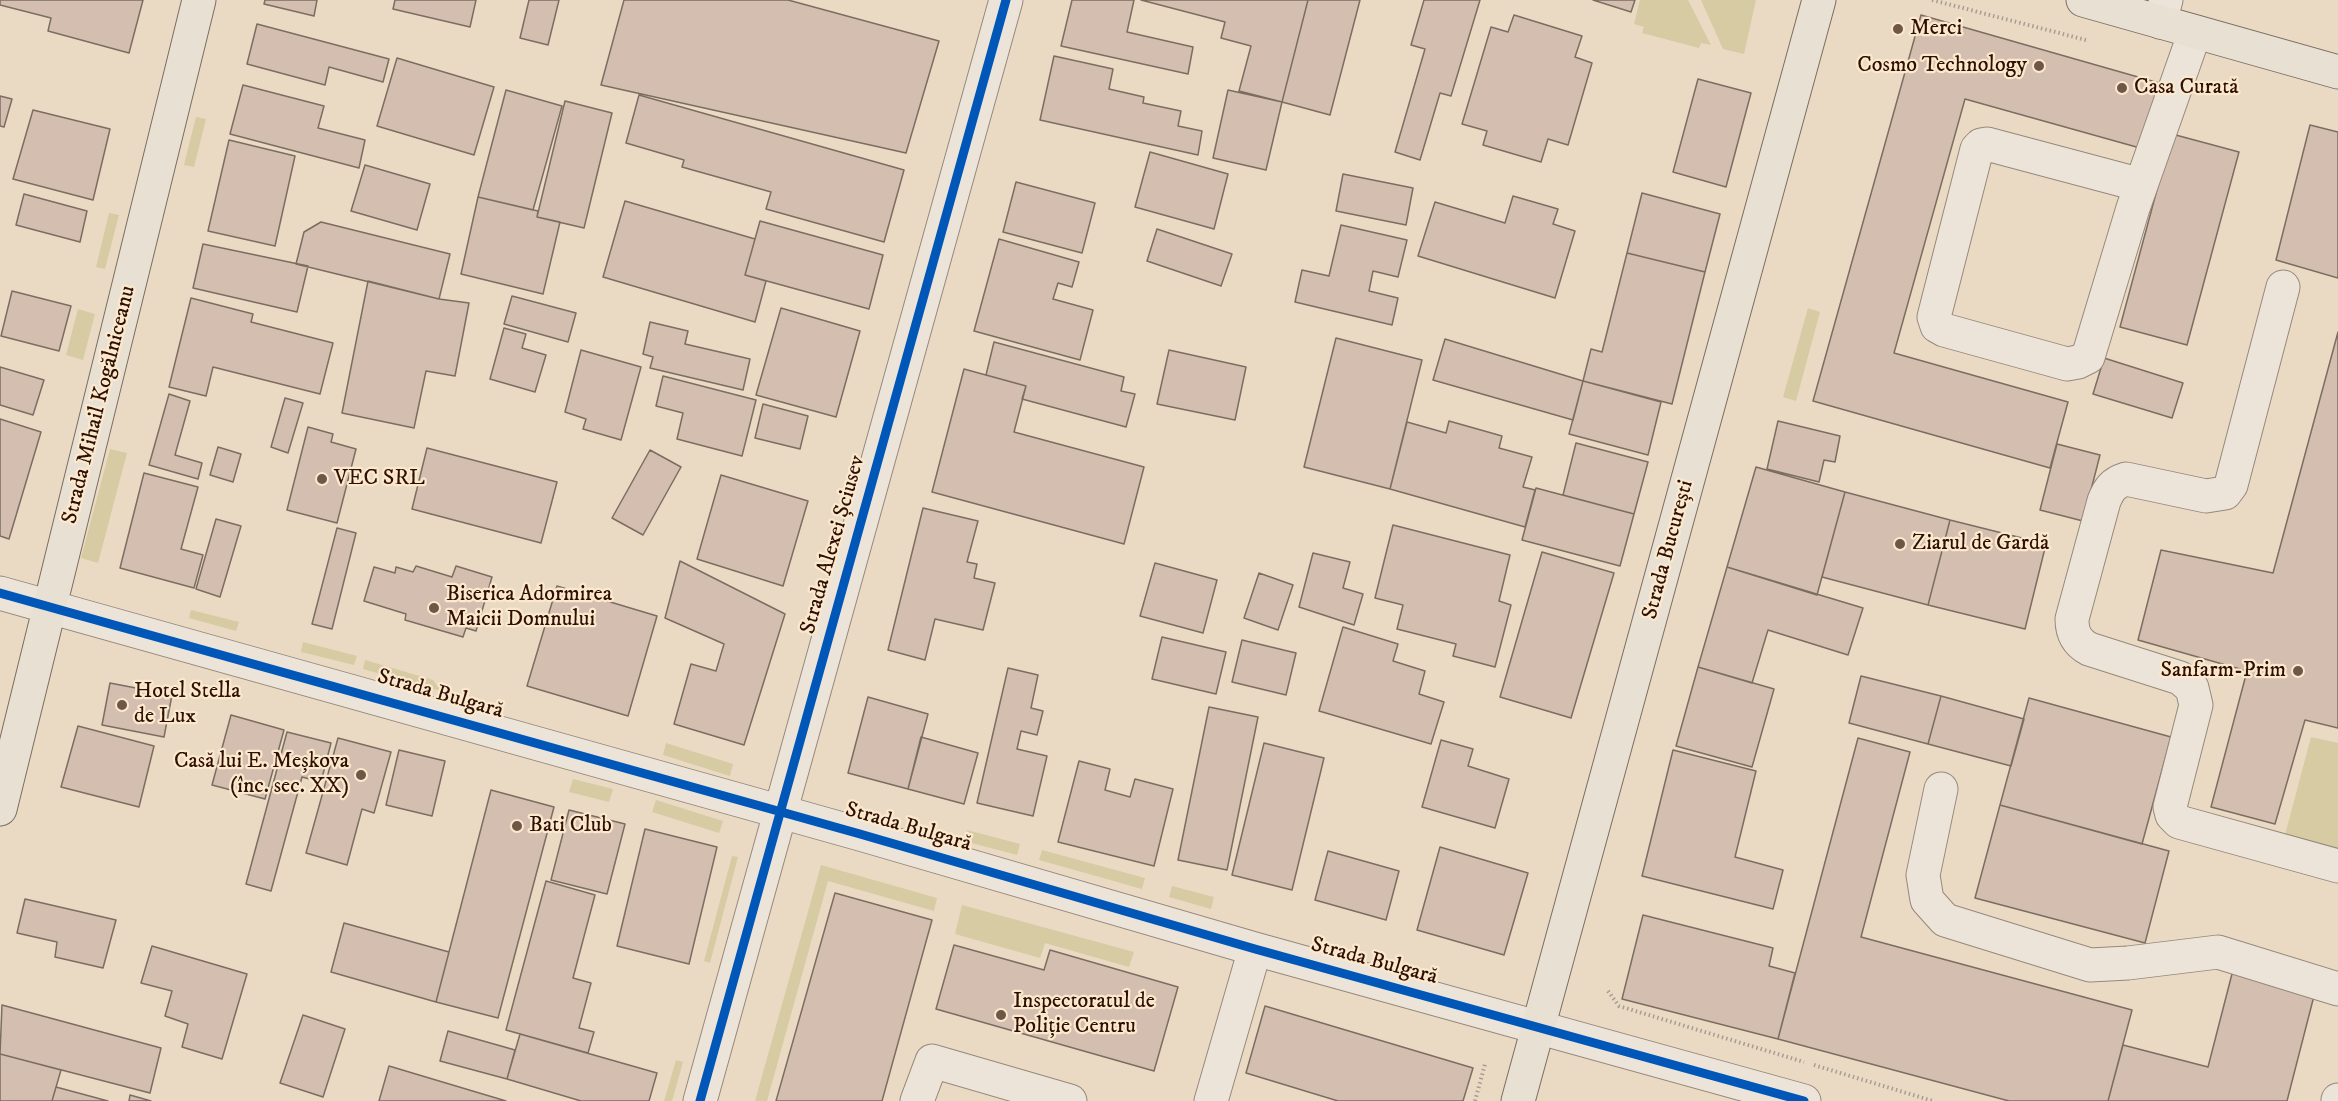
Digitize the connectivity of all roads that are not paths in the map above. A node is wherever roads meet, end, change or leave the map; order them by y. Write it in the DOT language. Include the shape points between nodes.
graph roads {
  1 [pos="199,0"];
  2 [pos="1006,0"];
  3 [pos="1819,0"];
  4 [pos="2083,0"];
  5 [pos="2163,11"];
  6 [pos="2195,32"];
  7 [pos="2338,72"];
  8 [pos="2141,185"];
  9 [pos="2283,287"];
  10 [pos="0,592"];
  11 [pos="51,606"];
  12 [pos="1941,789"];
  13 [pos="0,808"];
  14 [pos="781,812"];
  15 [pos="2338,866"];
  16 [pos="1255,949"];
  17 [pos="2338,989"];
  18 [pos="1539,1027"];
  19 [pos="700,1101"];
  20 [pos="917,1101"];
  21 [pos="1070,1101"];
  22 [pos="1211,1101"];
  23 [pos="1518,1101"];
  24 [pos="1804,1101"];
  1 -- 11 [label="main road, Strada Mihail Kogălniceanu"];
  2 -- 14 [label="street, Strada Alexei Șciusev"];
  3 -- 18 [label="main road, Strada București"];
  4 -- 5 [label="main road"];
  5 -- 6 [label="main road"];
  6 -- 7 [label="main road"];
  6 -- 8 [label="street"];
  8 -- 8 [label="street" via="2088,357 2067,364 1937,326 1934,317 1977,149 1981,146 1987,144"];
  9 -- 15 [label="street" via="2231,485 2225,493 2206,496 2126,479 2116,482 2104,501 2072,628 2080,645 2180,678 2192,688 2196,705 2170,807 2179,822"];
  10 -- 11 [label="street, Strada Bulgară"];
  11 -- 13 [label="main road, Strada Mihail Kogălniceanu"];
  11 -- 14 [label="street, Strada Bulgară"];
  12 -- 17 [label="street" via="1923,875 1927,900 1945,920 2090,965 2218,952"];
  14 -- 16 [label="street, Strada Bulgară"];
  14 -- 19 [label="street, Strada Alexei Șciusev"];
  16 -- 18 [label="street, Strada Bulgară"];
  16 -- 22 [label="street"];
  18 -- 23 [label="main road, Strada București"];
  18 -- 24 [label="street, Strada Bulgară"];
  20 -- 21 [label="street" via="932,1060"];
}
